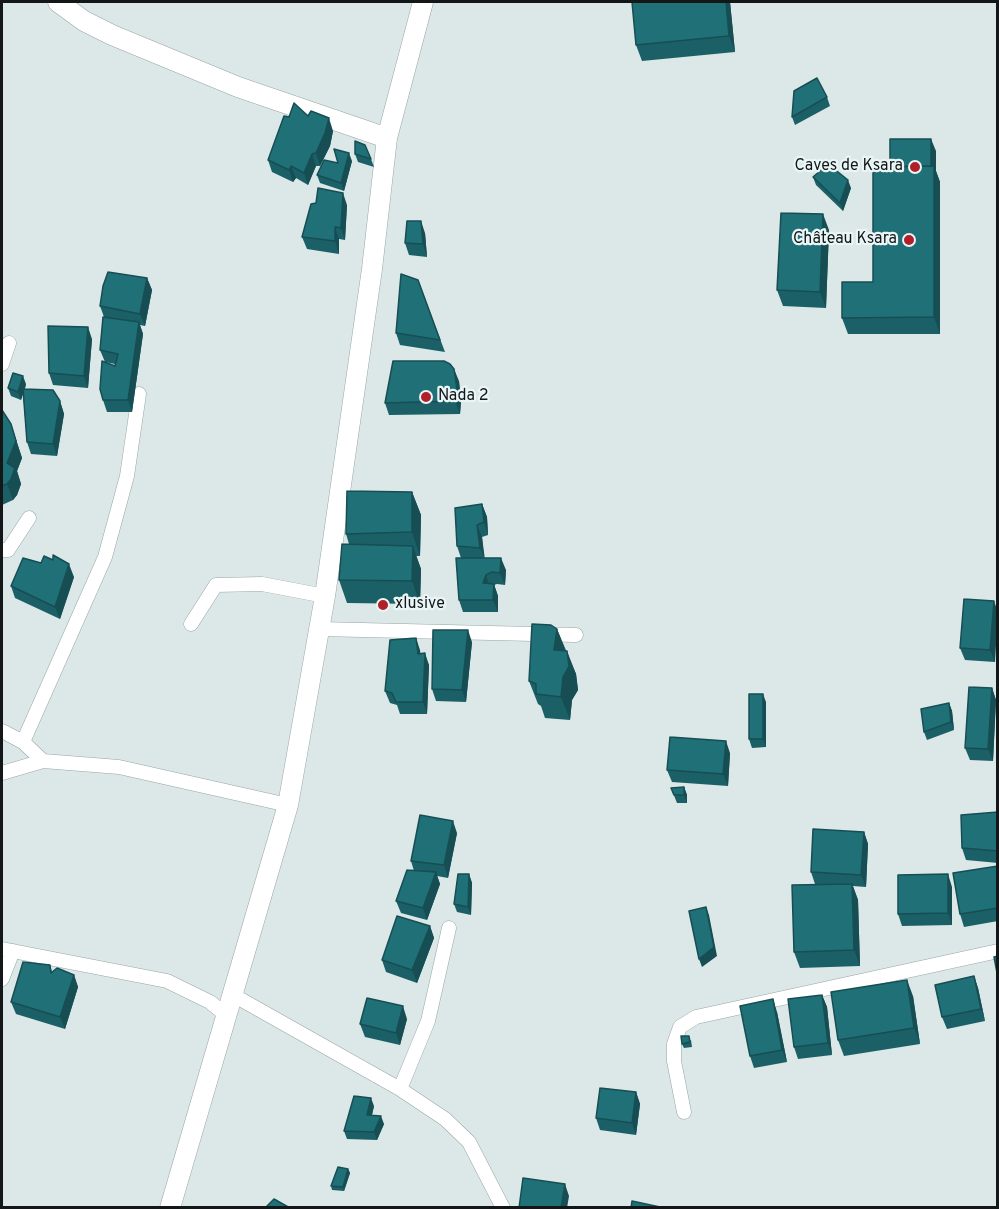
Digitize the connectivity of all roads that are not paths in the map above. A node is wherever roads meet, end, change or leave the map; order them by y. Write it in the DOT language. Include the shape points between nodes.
graph roads {
  1 [pos="58,2"];
  2 [pos="423,2"];
  3 [pos="387,138"];
  4 [pos="9,343"];
  5 [pos="2,364"];
  6 [pos="139,394"];
  7 [pos="29,518"];
  8 [pos="2,550"];
  9 [pos="325,596"];
  10 [pos="191,624"];
  11 [pos="319,629"];
  12 [pos="576,635"];
  13 [pos="2,731"];
  14 [pos="23,742"];
  15 [pos="43,761"];
  16 [pos="2,773"];
  17 [pos="288,805"];
  18 [pos="449,928"];
  19 [pos="7,950"];
  20 [pos="998,951"];
  21 [pos="2,979"];
  22 [pos="233,995"];
  23 [pos="227,1016"];
  24 [pos="399,1089"];
  25 [pos="684,1112"];
  26 [pos="170,1208"];
  27 [pos="503,1208"];
  1 -- 3 [label="street" via="112,35 256,95"];
  2 -- 3 [label="street"];
  3 -- 9 [label="street"];
  4 -- 5 [label="street"];
  6 -- 14 [label="street" via="127,476 105,557"];
  7 -- 8 [label="street" via="8,550"];
  9 -- 10 [label="street" via="262,584 216,585"];
  9 -- 11 [label="street"];
  11 -- 12 [label="street"];
  11 -- 17 [label="street"];
  13 -- 14 [label="street"];
  14 -- 15 [label="street"];
  15 -- 16 [label="street"];
  15 -- 17 [label="street" via="119,767"];
  17 -- 22 [label="street"];
  18 -- 24 [label="street" via="428,1021"];
  19 -- 21 [label="street"];
  19 -- 23 [label="street" via="167,981 210,1002"];
  20 -- 25 [label="street" via="696,1017 680,1027 674,1044"];
  22 -- 23 [label="street"];
  22 -- 24 [label="street"];
  23 -- 26 [label="street"];
  24 -- 27 [label="street" via="445,1119 469,1142"];
}
